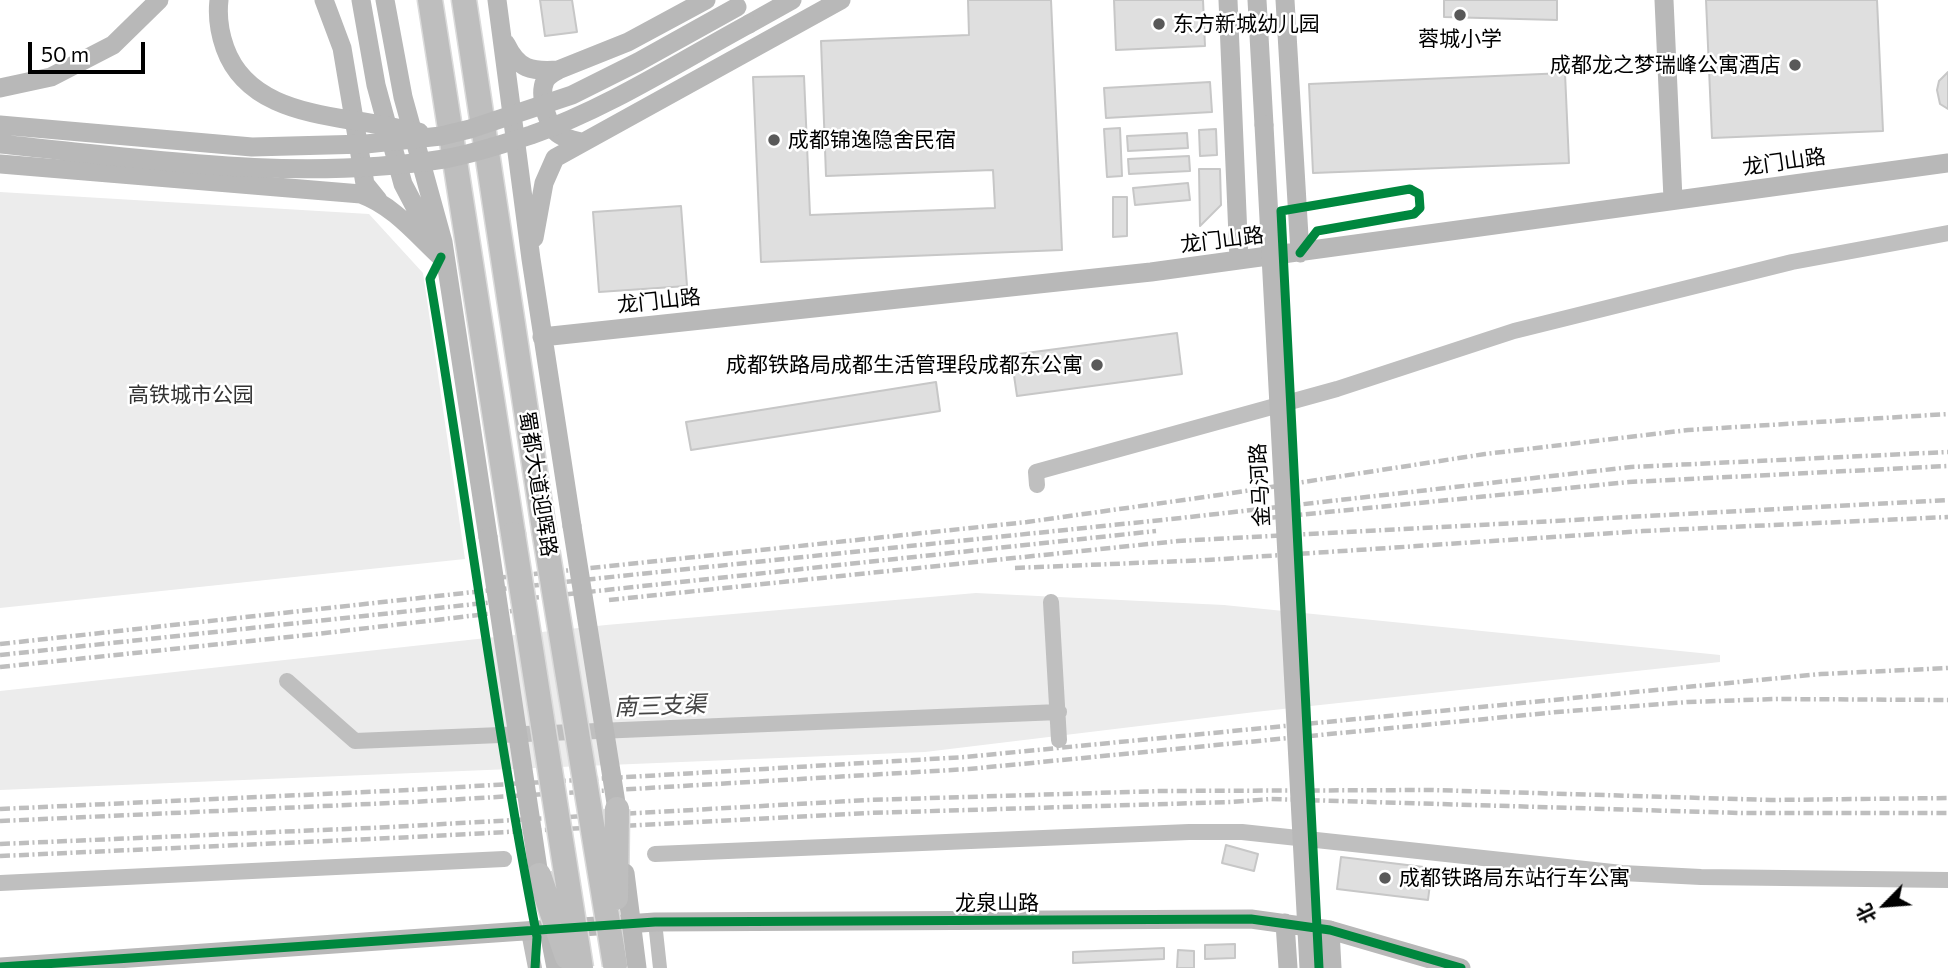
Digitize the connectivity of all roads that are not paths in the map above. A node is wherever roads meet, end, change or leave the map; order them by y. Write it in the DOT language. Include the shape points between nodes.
graph roads {
  1 [pos="159,0"];
  2 [pos="219,0"];
  3 [pos="324,0"];
  4 [pos="361,0"];
  5 [pos="385,0"];
  6 [pos="430,0"];
  7 [pos="464,0"];
  8 [pos="497,0"];
  9 [pos="706,0"];
  10 [pos="792,0"];
  11 [pos="841,0"];
  12 [pos="1228,0"];
  13 [pos="1257,0"];
  14 [pos="1286,0"];
  15 [pos="1664,0"];
  16 [pos="743,4"];
  17 [pos="503,37"];
  18 [pos="558,70"];
  19 [pos="0,88"];
  20 [pos="0,125"];
  21 [pos="441,136"];
  22 [pos="581,142"];
  23 [pos="0,144"];
  24 [pos="1948,163"];
  25 [pos="0,164"];
  26 [pos="1673,199"];
  27 [pos="378,200"];
  28 [pos="1300,253"];
  29 [pos="441,257"];
  30 [pos="531,259"];
  31 [pos="1239,260"];
  32 [pos="542,337"];
  33 [pos="460,343"];
  34 [pos="617,809"];
  35 [pos="539,875"];
  36 [pos="655,922"];
  37 [pos="1285,923"];
  38 [pos="1330,930"];
  39 [pos="528,932"];
  40 [pos="0,967"];
  41 [pos="623,967"];
  42 [pos="536,968"];
  43 [pos="556,968"];
  44 [pos="571,968"];
  45 [pos="581,968"];
  46 [pos="660,968"];
  47 [pos="1288,968"];
  48 [pos="1309,968"];
  49 [pos="1332,968"];
  50 [pos="1461,968"];
  1 -- 19 [label="street" via="113,45 51,77"];
  2 -- 21 [label="street, bridge" via="220,32 228,54 249,84 265,96 315,114"];
  3 -- 27 [label="street" via="342,48 365,184"];
  4 -- 29 [label="street" via="376,85 403,184"];
  5 -- 33 [label="street" via="403,97 443,242"];
  6 -- 45 [label="highway, 蜀都大道迎晖路, bridge"];
  7 -- 41 [label="highway, 蜀都大道迎晖路, bridge" via="544,530"];
  8 -- 17 [label="street, 蜀都大道迎晖路"];
  9 -- 18 [label="street" via="628,42"];
  10 -- 23 [label="street, bridge" via="575,117 445,159 366,167 250,169"];
  11 -- 22 [label="street"];
  12 -- 31 [label="street"];
  13 -- 48 [label="street, 金马河路, bridge"];
  14 -- 28 [label="street"];
  15 -- 26 [label="street"];
  16 -- 21 [label="street, bridge" via="572,95"];
  17 -- 18 [label="street" via="513,59 525,67 539,72"];
  17 -- 30 [label="street, 蜀都大道迎晖路"];
  18 -- 22 [label="street" via="543,85 549,122 565,138"];
  20 -- 21 [label="street, bridge" via="252,147 366,144"];
  22 -- 30 [label="street" via="555,158 548,169"];
  24 -- 26 [label="street, 龙门山路"];
  25 -- 27 [label="street" via="361,194"];
  26 -- 28 [label="street, 龙门山路"];
  27 -- 29 [label="street"];
  28 -- 31 [label="street, 龙门山路"];
  29 -- 33 [label="street"];
  30 -- 32 [label="street, 蜀都大道迎晖路"];
  31 -- 32 [label="street, 龙门山路"];
  32 -- 34 [label="street, 蜀都大道迎晖路, bridge"];
  33 -- 35 [label="street, bridge"];
  34 -- 41 [label="highway, bridge"];
  35 -- 43 [label="street, bridge"];
  35 -- 44 [label="highway, bridge"];
  36 -- 37 [label="street, 龙泉山路" via="1251,919"];
  36 -- 39 [label="street, 龙泉山路"];
  36 -- 46 [label="street"];
  37 -- 38 [label="street, 龙泉山路"];
  37 -- 47 [label="street"];
  38 -- 49 [label="street"];
  38 -- 50 [label="street, 龙泉山路"];
  39 -- 40 [label="street, 龙泉山路"];
  39 -- 42 [label="street"];
}
